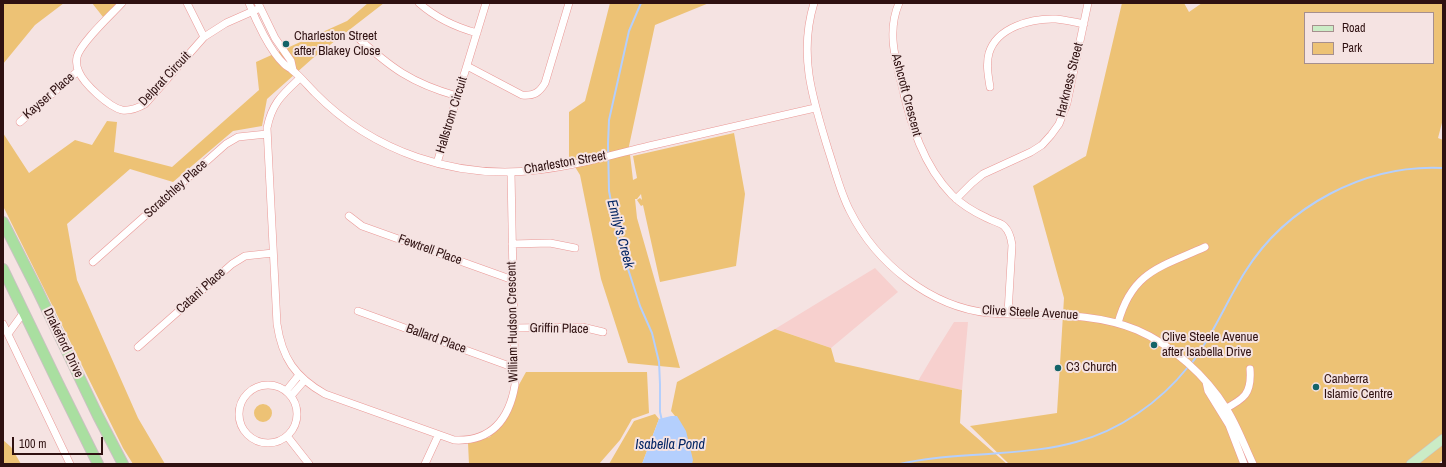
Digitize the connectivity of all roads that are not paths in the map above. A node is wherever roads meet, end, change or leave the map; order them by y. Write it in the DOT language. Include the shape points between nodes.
graph roads {
  1 [pos="122,3"];
  2 [pos="188,3"];
  3 [pos="249,3"];
  4 [pos="419,3"];
  5 [pos="486,3"];
  6 [pos="569,3"];
  7 [pos="814,3"];
  8 [pos="899,3"];
  9 [pos="1088,3"];
  10 [pos="259,6"];
  11 [pos="253,11"];
  12 [pos="1084,24"];
  13 [pos="477,33"];
  14 [pos="356,36"];
  15 [pos="204,37"];
  16 [pos="466,66"];
  17 [pos="293,70"];
  18 [pos="78,71"];
  19 [pos="300,78"];
  20 [pos="990,87"];
  21 [pos="457,96"];
  22 [pos="815,108"];
  23 [pos="20,122"];
  24 [pos="267,134"];
  25 [pos="437,163"];
  26 [pos="511,172"];
  27 [pos="956,199"];
  28 [pos="349,216"];
  29 [pos="3,222"];
  30 [pos="512,244"];
  31 [pos="1205,247"];
  32 [pos="575,248"];
  33 [pos="273,254"];
  34 [pos="93,262"];
  35 [pos="3,269"];
  36 [pos="513,280"];
  37 [pos="358,311"];
  38 [pos="24,312"];
  39 [pos="1008,313"];
  40 [pos="1118,323"];
  41 [pos="3,324"];
  42 [pos="514,328"];
  43 [pos="603,332"];
  44 [pos="8,334"];
  45 [pos="138,347"];
  46 [pos="515,368"];
  47 [pos="1250,369"];
  48 [pos="298,375"];
  49 [pos="304,381"];
  50 [pos="289,394"];
  51 [pos="1224,410"];
  52 [pos="1231,424"];
  53 [pos="287,436"];
  54 [pos="438,436"];
  55 [pos="1443,439"];
  56 [pos="70,464"];
  57 [pos="98,464"];
  58 [pos="123,464"];
  59 [pos="309,464"];
  60 [pos="425,464"];
  61 [pos="1244,464"];
  62 [pos="1253,464"];
  63 [pos="1411,464"];
  1 -- 18 [label="street" via="80,49 77,56"];
  2 -- 15 [label="street"];
  3 -- 11 [label="street, Charleston Street"];
  4 -- 13 [label="street" via="442,20"];
  5 -- 13 [label="street, Hallstrom Circuit"];
  6 -- 16 [label="street, Hallstrom Circuit" via="545,83 536,94 522,95"];
  7 -- 22 [label="street, Clive Steele Avenue" via="807,53"];
  8 -- 27 [label="street, Ashcroft Crescent" via="894,17 892,44 910,117 927,159 938,178"];
  9 -- 12 [label="street, Harkness Street"];
  10 -- 11 [label="street, Delprat Circuit"];
  10 -- 17 [label="street, Charleston Street"];
  11 -- 15 [label="street, Delprat Circuit" via="226,23"];
  11 -- 17 [label="street, Charleston Street" via="274,52"];
  12 -- 20 [label="street" via="1055,19 1040,20 1019,25 1002,34 989,53 987,68"];
  12 -- 27 [label="street, Harkness Street" via="1067,103 1052,135 1031,152 983,174"];
  13 -- 16 [label="street, Hallstrom Circuit"];
  14 -- 21 [label="street" via="382,60 403,74 424,86"];
  15 -- 18 [label="street, Delprat Circuit" via="145,104 138,108 125,110 113,106 83,80"];
  16 -- 21 [label="street, Hallstrom Circuit"];
  17 -- 19 [label="street, Charleston Street"];
  18 -- 23 [label="street, Kayser Place"];
  19 -- 24 [label="street, William Hudson Crescent" via="275,103 269,118"];
  19 -- 25 [label="street, Charleston Street" via="339,115 364,132 400,151"];
  21 -- 25 [label="street, Hallstrom Circuit"];
  22 -- 26 [label="street, Charleston Street" via="599,158 539,170"];
  22 -- 39 [label="street, Clive Steele Avenue" via="847,205 864,235 886,261 911,282 949,303 968,309"];
  24 -- 33 [label="street, William Hudson Crescent"];
  24 -- 34 [label="street, Scratchley Place" via="238,137 226,144"];
  25 -- 26 [label="street, Charleston Street" via="465,169"];
  26 -- 30 [label="street, William Hudson Crescent"];
  27 -- 39 [label="street, Ashcroft Crescent" via="975,213 1004,226 1010,234 1012,245"];
  28 -- 36 [label="street, Fewtrell Place" via="362,226"];
  29 -- 58 [label="highway, Drakeford Drive"];
  30 -- 32 [label="street" via="550,243"];
  30 -- 36 [label="street, William Hudson Crescent"];
  31 -- 40 [label="street" via="1158,268 1139,281 1127,298"];
  33 -- 45 [label="street, Catani Place" via="245,256 232,264"];
  33 -- 48 [label="street, William Hudson Crescent" via="279,338 286,357"];
  35 -- 38 [label="highway, Drakeford Drive"];
  36 -- 42 [label="street, William Hudson Crescent"];
  37 -- 46 [label="street, Ballard Place"];
  38 -- 44 [label="street"];
  38 -- 57 [label="highway, Drakeford Drive"];
  39 -- 40 [label="street, Clive Steele Avenue" via="1080,316"];
  40 -- 51 [label="street, Clive Steele Avenue" via="1148,335 1175,352 1206,382 1208,391"];
  41 -- 44 [label="street"];
  42 -- 43 [label="street, Griffin Place" via="582,327"];
  42 -- 46 [label="street, William Hudson Crescent"];
  44 -- 56 [label="street"];
  46 -- 54 [label="street, William Hudson Crescent" via="515,385 508,411 488,434 466,441"];
  47 -- 51 [label="street" via="1251,382 1247,393"];
  48 -- 49 [label="street, William Hudson Crescent"];
  48 -- 50 [label="street"];
  49 -- 50 [label="street"];
  49 -- 54 [label="street, William Hudson Crescent" via="325,394"];
  50 -- 53 [label="street" via="297,408 297,417 293,430"];
  50 -- 53 [label="street" via="272,385 257,387 245,396 239,416 244,430 256,440 274,442"];
  51 -- 52 [label="street, Clive Steele Avenue"];
  52 -- 61 [label="street, Clive Steele Avenue"];
  52 -- 62 [label="street, Clive Steele Avenue"];
  53 -- 59 [label="street"];
  54 -- 60 [label="street"];
  55 -- 63 [label="main road"];
}
